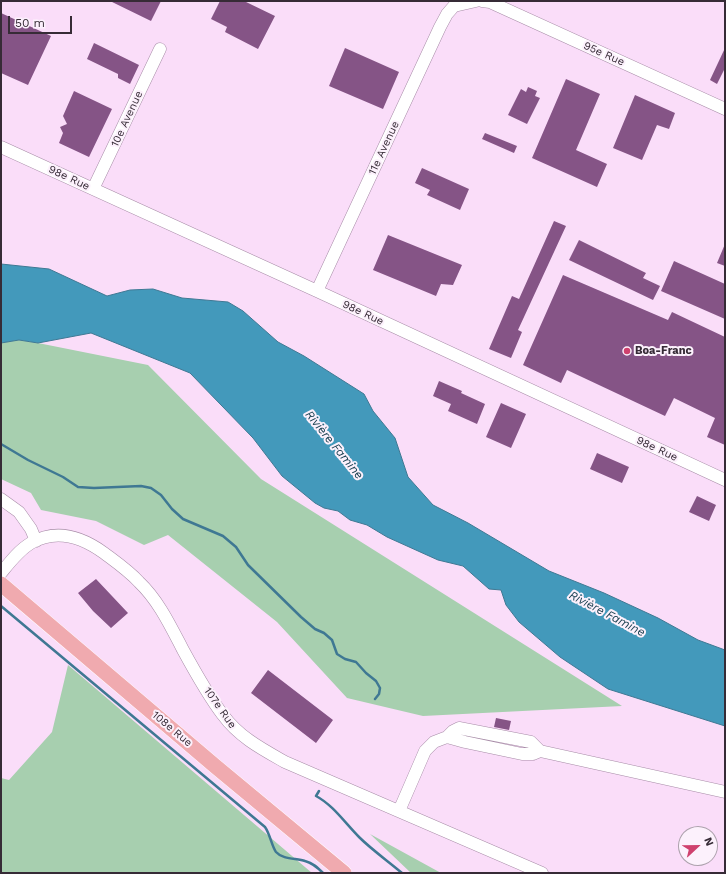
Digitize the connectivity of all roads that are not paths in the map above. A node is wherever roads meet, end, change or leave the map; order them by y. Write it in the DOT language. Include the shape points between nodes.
graph roads {
  1 [pos="476,1"];
  2 [pos="482,1"];
  3 [pos="453,4"];
  4 [pos="160,49"];
  5 [pos="725,109"];
  6 [pos="1,147"];
  7 [pos="93,189"];
  8 [pos="317,291"];
  9 [pos="725,480"];
  10 [pos="3,505"];
  11 [pos="36,541"];
  12 [pos="1,573"];
  13 [pos="1,584"];
  14 [pos="725,792"];
  15 [pos="398,811"];
  16 [pos="344,873"];
  17 [pos="542,873"];
  1 -- 3 [label="street"];
  2 -- 5 [label="street, 95e Rue" via="490,2"];
  3 -- 8 [label="street, 11e Avenue"];
  4 -- 7 [label="street, 10e Avenue"];
  6 -- 7 [label="street, 98e Rue"];
  7 -- 8 [label="street, 98e Rue"];
  8 -- 9 [label="street, 98e Rue"];
  10 -- 11 [label="street" via="19,512"];
  11 -- 12 [label="street, 107e Rue" via="21,550"];
  11 -- 15 [label="street, 107e Rue" via="50,535 74,536 94,546 140,582 169,623 212,700 239,734 285,762"];
  13 -- 16 [label="main road, 108e Rue"];
  14 -- 15 [label="street" via="540,751 522,754 447,737 434,742 425,751"];
  15 -- 17 [label="street, 107e Rue"];
}
